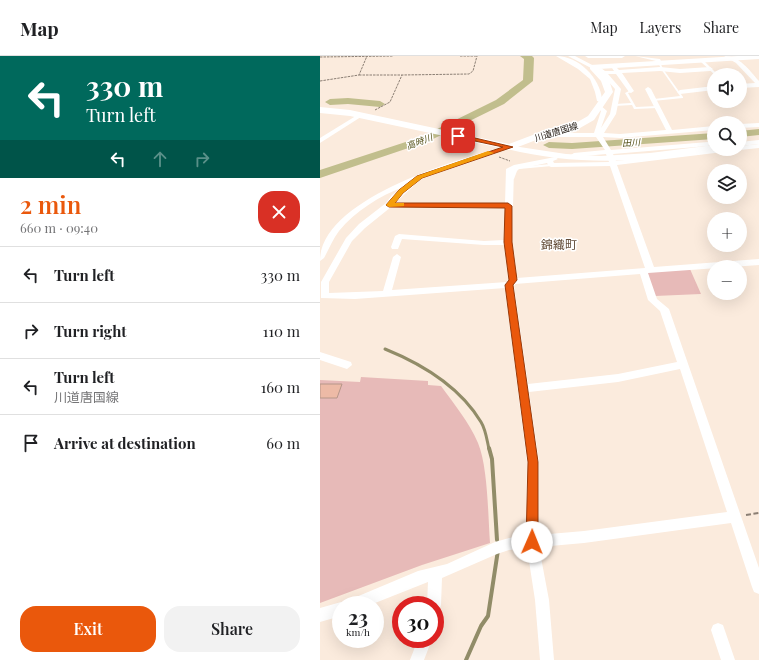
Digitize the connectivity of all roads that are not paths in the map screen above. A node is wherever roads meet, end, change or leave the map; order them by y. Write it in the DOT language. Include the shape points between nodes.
graph roads {
  1 [pos="559,56"];
  2 [pos="571,56"];
  3 [pos="588,56"];
  4 [pos="622,56"];
  5 [pos="638,56"];
  6 [pos="730,57"];
  7 [pos="759,57"];
  8 [pos="580,59"];
  9 [pos="701,60"];
  10 [pos="660,66"];
  11 [pos="594,68"];
  12 [pos="709,68"];
  13 [pos="616,69"];
  14 [pos="707,69"];
  15 [pos="604,73"];
  16 [pos="759,84"];
  17 [pos="747,85"];
  18 [pos="648,89"];
  19 [pos="707,89"];
  20 [pos="631,91"];
  21 [pos="680,92"];
  22 [pos="654,100"];
  23 [pos="601,104"];
  24 [pos="633,104"];
  25 [pos="616,105"];
  26 [pos="657,107"];
  27 [pos="320,110"];
  28 [pos="365,116"];
  29 [pos="759,125"];
  30 [pos="747,126"];
  31 [pos="707,129"];
  32 [pos="699,130"];
  33 [pos="670,132"];
  34 [pos="541,135"];
  35 [pos="600,136"];
  36 [pos="320,140"];
  37 [pos="707,140"];
  38 [pos="759,142"];
  39 [pos="747,143"];
  40 [pos="506,146"];
  41 [pos="707,146"];
  42 [pos="707,146"];
  43 [pos="759,146"];
  44 [pos="707,147"];
  45 [pos="747,147"];
  46 [pos="574,155"];
  47 [pos="609,156"];
  48 [pos="419,177"];
  49 [pos="389,205"];
  50 [pos="508,206"];
  51 [pos="508,242"];
  52 [pos="395,247"];
  53 [pos="397,257"];
  54 [pos="320,258"];
  55 [pos="759,262"];
  56 [pos="646,270"];
  57 [pos="511,283"];
  58 [pos="387,294"];
  59 [pos="320,356"];
  60 [pos="682,364"];
  61 [pos="347,365"];
  62 [pos="523,389"];
  63 [pos="734,517"];
  64 [pos="532,542"];
  65 [pos="435,573"];
  66 [pos="759,587"];
  67 [pos="375,596"];
  68 [pos="434,596"];
  69 [pos="332,612"];
  70 [pos="320,615"];
  71 [pos="718,630"];
  72 [pos="422,648"];
  73 [pos="417,660"];
  74 [pos="547,660"];
  75 [pos="728,660"];
  1 -- 23 [label="street" via="594,79 600,91"];
  2 -- 8 [label="street"];
  3 -- 4 [label="street"];
  3 -- 8 [label="street"];
  5 -- 10 [label="street" via="658,60"];
  6 -- 7 [label="main road"];
  6 -- 9 [label="main road"];
  6 -- 16 [label="street"];
  8 -- 11 [label="street"];
  9 -- 10 [label="main road"];
  9 -- 12 [label="lane"];
  10 -- 13 [label="main road"];
  10 -- 14 [label="street" via="680,71"];
  10 -- 21 [label="lane"];
  11 -- 13 [label="main road"];
  11 -- 15 [label="street"];
  11 -- 23 [label="main road, 川道唐国線" via="605,80 609,92"];
  13 -- 15 [label="street"];
  13 -- 20 [label="street"];
  15 -- 25 [label="street" via="618,90"];
  16 -- 17 [label="street"];
  18 -- 22 [label="street"];
  19 -- 21 [label="street"];
  20 -- 24 [label="lane" via="626,93"];
  21 -- 22 [label="lane" via="682,97"];
  22 -- 26 [label="street"];
  23 -- 34 [label="main road, 川道唐国線" via="591,118 577,126"];
  23 -- 35 [label="street" via="604,111 597,130"];
  24 -- 25 [label="lane"];
  24 -- 26 [label="lane" via="635,108"];
  25 -- 35 [label="street" via="613,117"];
  26 -- 33 [label="street"];
  27 -- 28 [label="main road"];
  28 -- 36 [label="street"];
  28 -- 40 [label="main road"];
  29 -- 30 [label="street"];
  31 -- 32 [label="street"];
  32 -- 33 [label="street"];
  32 -- 37 [label="street"];
  33 -- 35 [label="street"];
  34 -- 35 [label="street"];
  34 -- 40 [label="main road, 川道唐国線"];
  35 -- 47 [label="street"];
  38 -- 39 [label="street"];
  40 -- 47 [label="street" via="554,155"];
  40 -- 48 [label="street"];
  41 -- 47 [label="street"];
  42 -- 47 [label="street"];
  43 -- 45 [label="street"];
  44 -- 47 [label="street" via="620,157"];
  46 -- 47 [label="street"];
  47 -- 50 [label="street" via="586,166 552,161 510,168"];
  47 -- 56 [label="street"];
  48 -- 49 [label="street"];
  48 -- 54 [label="street" via="366,203 339,227"];
  49 -- 50 [label="street"];
  49 -- 58 [label="street" via="349,240 325,282 324,296"];
  50 -- 51 [label="street"];
  51 -- 52 [label="street" via="484,243 399,236"];
  51 -- 57 [label="street"];
  53 -- 58 [label="street"];
  55 -- 56 [label="street"];
  56 -- 57 [label="street"];
  56 -- 60 [label="street" via="652,300 664,309"];
  57 -- 58 [label="street"];
  57 -- 62 [label="street"];
  59 -- 61 [label="street"];
  60 -- 62 [label="street" via="618,378"];
  60 -- 63 [label="street"];
  62 -- 64 [label="street" via="533,462"];
  63 -- 64 [label="street"];
  63 -- 66 [label="street"];
  64 -- 65 [label="street" via="495,548"];
  64 -- 74 [label="street" via="542,600"];
  65 -- 67 [label="street"];
  65 -- 68 [label="street"];
  69 -- 70 [label="street"];
  71 -- 75 [label="street"];
  72 -- 73 [label="street"];
}
